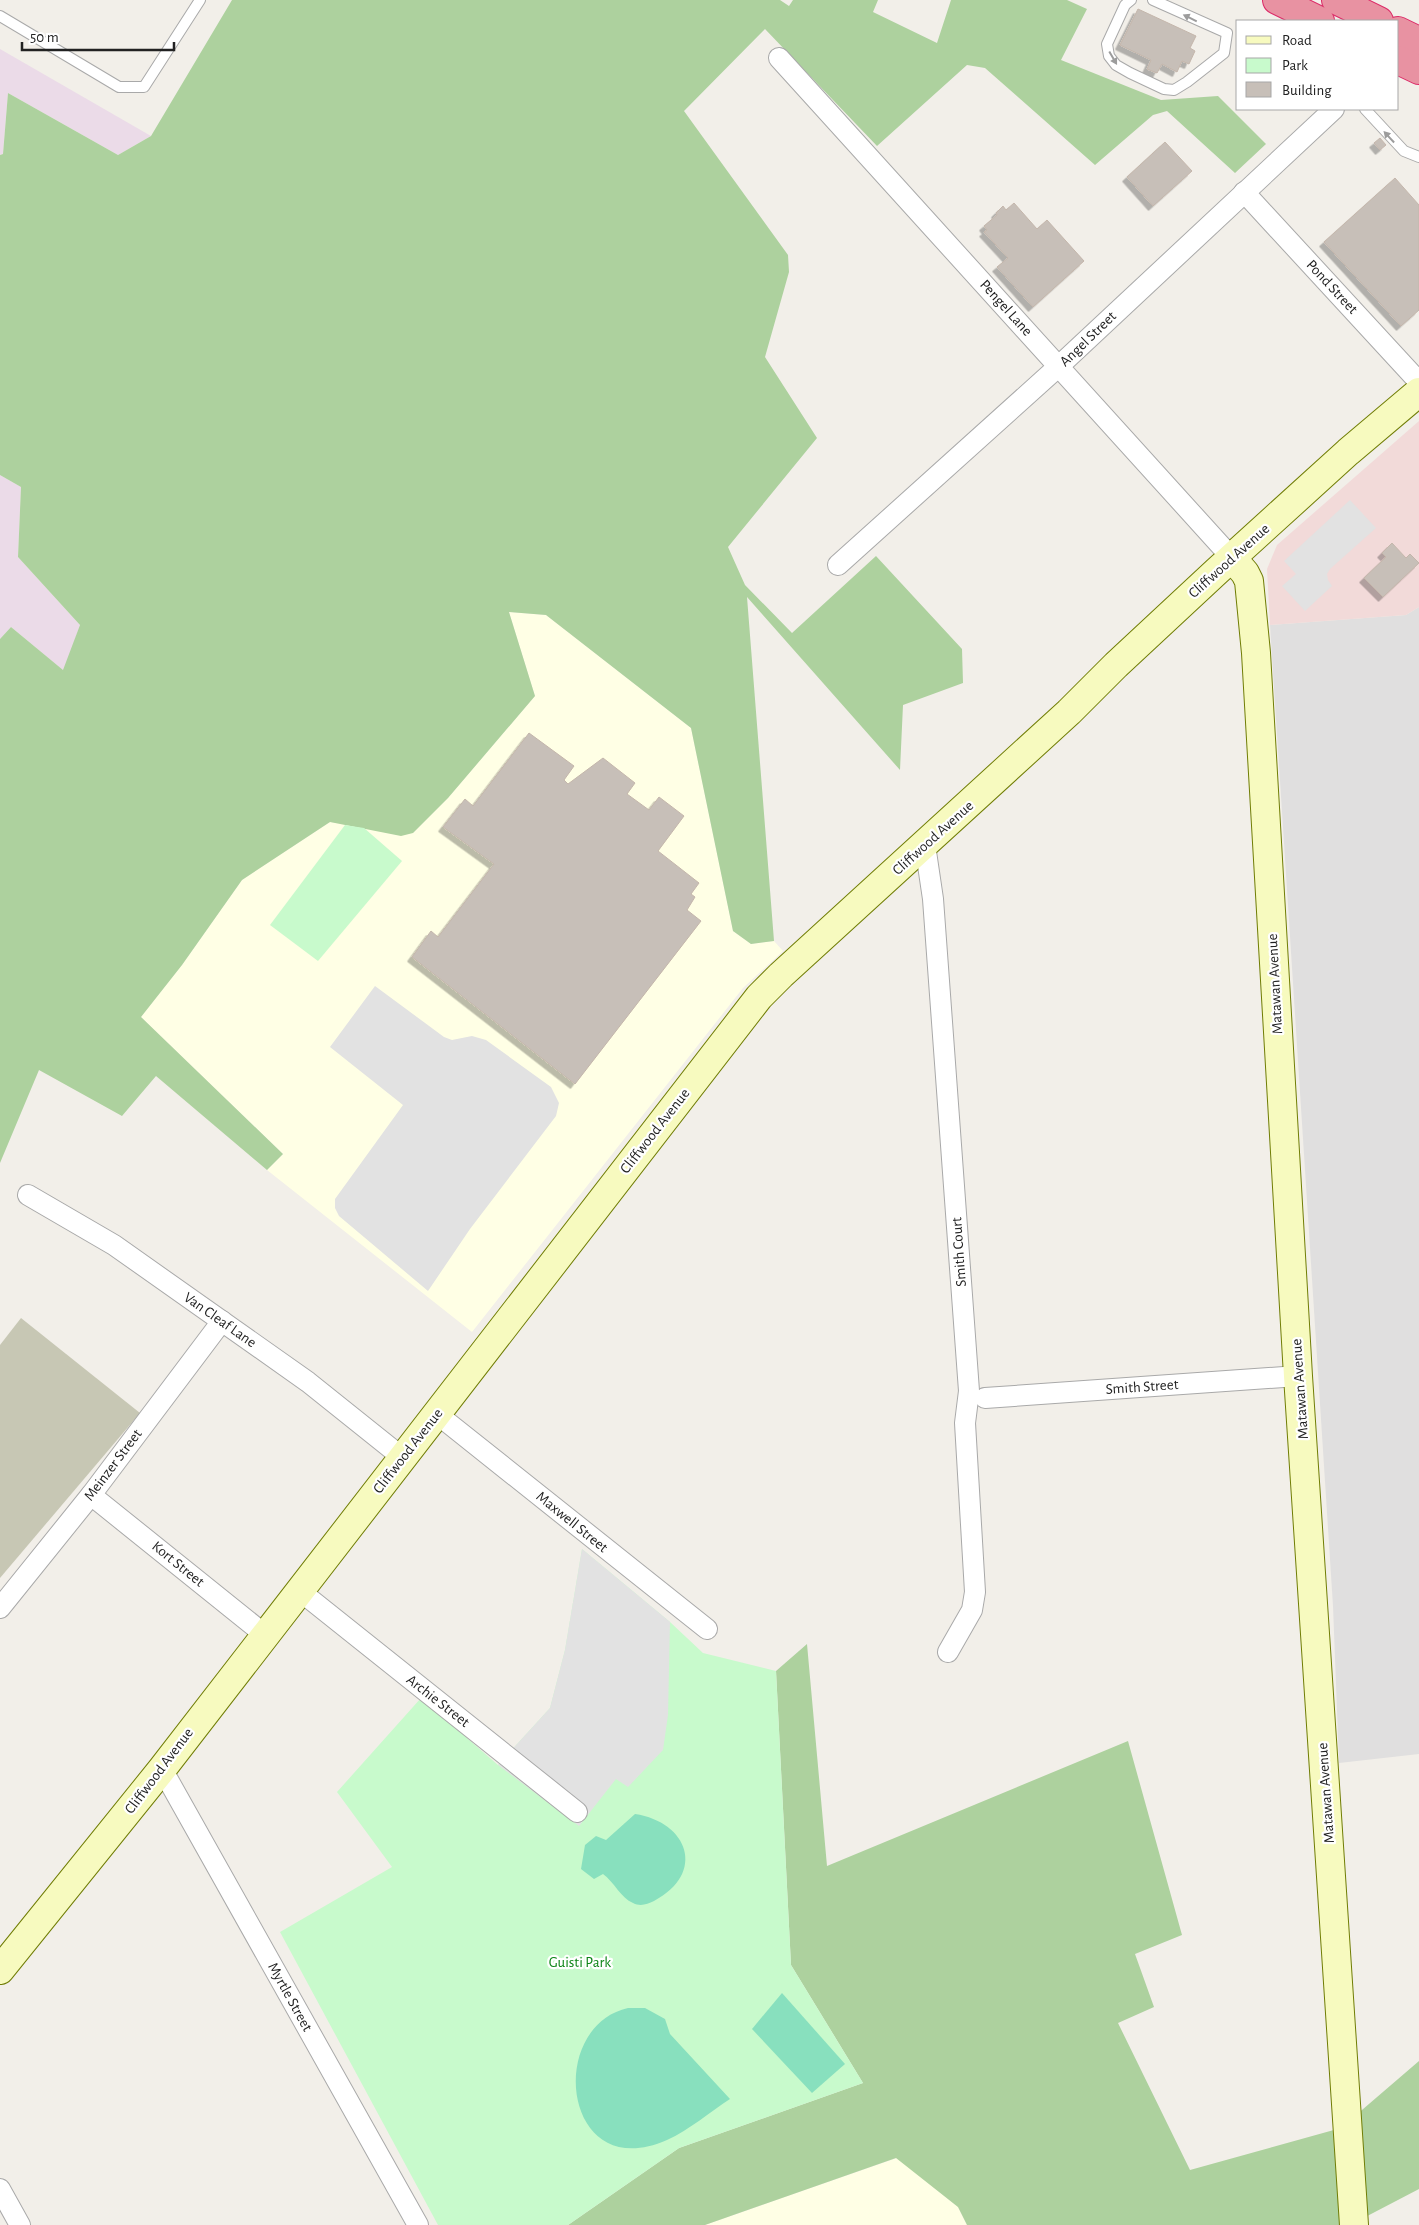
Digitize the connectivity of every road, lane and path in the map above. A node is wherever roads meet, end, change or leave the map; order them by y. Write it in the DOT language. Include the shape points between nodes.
graph roads {
  1 [pos="200,0"];
  2 [pos="1131,0"];
  3 [pos="1153,0"];
  4 [pos="1277,0"];
  5 [pos="1336,0"];
  6 [pos="0,16"];
  7 [pos="1318,20"];
  8 [pos="1377,20"];
  9 [pos="1399,31"];
  10 [pos="1419,41"];
  11 [pos="779,58"];
  12 [pos="1399,60"];
  13 [pos="1419,70"];
  14 [pos="1333,110"];
  15 [pos="1366,110"];
  16 [pos="1419,157"];
  17 [pos="1244,192"];
  18 [pos="1059,366"];
  19 [pos="1419,382"];
  20 [pos="1419,392"];
  21 [pos="1232,558"];
  22 [pos="838,565"];
  23 [pos="925,845"];
  24 [pos="28,1195"];
  25 [pos="222,1321"];
  26 [pos="1298,1376"];
  27 [pos="985,1398"];
  28 [pos="437,1414"];
  29 [pos="403,1458"];
  30 [pos="91,1494"];
  31 [pos="300,1591"];
  32 [pos="0,1608"];
  33 [pos="706,1629"];
  34 [pos="264,1634"];
  35 [pos="948,1652"];
  36 [pos="162,1769"];
  37 [pos="577,1812"];
  38 [pos="0,1970"];
  39 [pos="0,2189"];
  40 [pos="20,2225"];
  41 [pos="418,2225"];
  42 [pos="1354,2225"];
  1 -- 6 [label="lane" via="144,87 119,87"];
  2 -- 3 [label="lane, one-way" via="1107,44 1109,56 1130,74 1174,90 1224,53 1227,33"];
  4 -- 7 [label="highway"];
  5 -- 8 [label="highway"];
  9 -- 10 [label="highway"];
  11 -- 18 [label="street, Pengel Lane"];
  12 -- 13 [label="highway"];
  14 -- 17 [label="street, Angel Street"];
  16 -- 15 [label="lane, one-way" via="1404,151"];
  17 -- 18 [label="street, Angel Street"];
  17 -- 19 [label="street, Pond Street"];
  18 -- 21 [label="street, Pengel Lane"];
  18 -- 22 [label="street, Angel Street"];
  20 -- 21 [label="main road, Cliffwood Avenue"];
  21 -- 23 [label="main road, Cliffwood Avenue"];
  21 -- 26 [label="main road, Matawan Avenue" via="1249,582 1256,653"];
  23 -- 28 [label="main road, Cliffwood Avenue" via="759,997"];
  23 -- 35 [label="street, Smith Court" via="933,908 969,1391 965,1423 975,1592 972,1610"];
  24 -- 25 [label="street, Van Cleaf Lane" via="114,1245"];
  25 -- 29 [label="street, Van Cleaf Lane" via="308,1382"];
  25 -- 30 [label="street, Meinzer Street"];
  26 -- 27 [label="street, Smith Street"];
  26 -- 42 [label="main road, Matawan Avenue"];
  28 -- 29 [label="main road, Cliffwood Avenue"];
  28 -- 33 [label="street, Maxwell Street"];
  29 -- 31 [label="main road, Cliffwood Avenue"];
  30 -- 32 [label="street, Meinzer Street"];
  30 -- 34 [label="street, Kort Street"];
  31 -- 34 [label="main road, Cliffwood Avenue"];
  31 -- 37 [label="street, Archie Street"];
  34 -- 36 [label="main road, Cliffwood Avenue"];
  36 -- 38 [label="main road, Cliffwood Avenue"];
  36 -- 41 [label="street, Myrtle Street"];
  39 -- 40 [label="street"];
}
